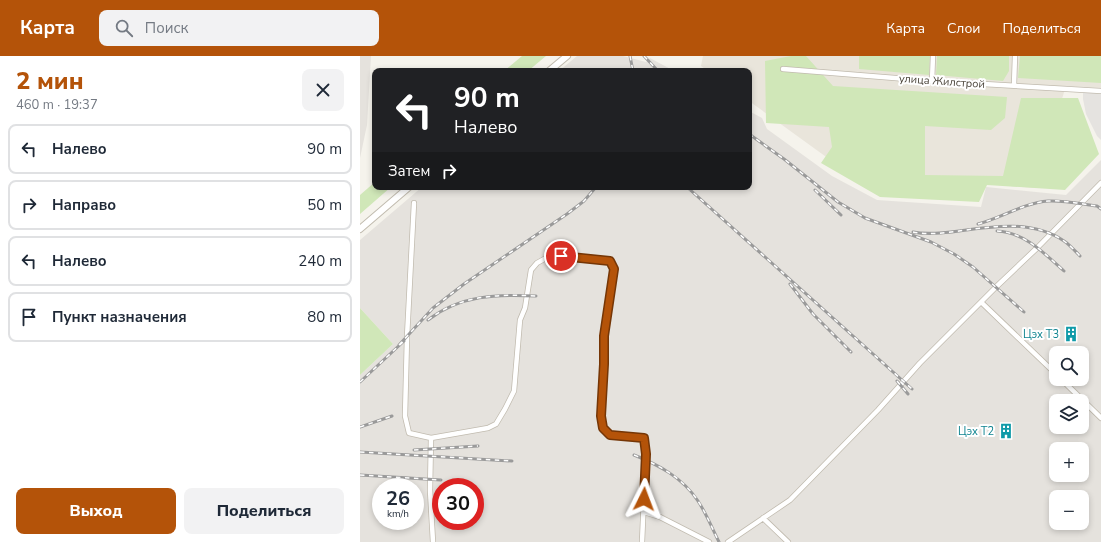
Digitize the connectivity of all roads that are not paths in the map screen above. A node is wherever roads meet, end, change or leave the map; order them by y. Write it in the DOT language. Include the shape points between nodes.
graph roads {
  1 [pos="566,56"];
  2 [pos="933,56"];
  3 [pos="1015,56"];
  4 [pos="552,68"];
  5 [pos="783,69"];
  6 [pos="932,81"];
  7 [pos="1014,85"];
  8 [pos="1101,91"];
  9 [pos="1101,183"];
  10 [pos="406,190"];
  11 [pos="414,203"];
  12 [pos="360,229"];
  13 [pos="981,302"];
  14 [pos="1049,367"];
  15 [pos="1068,386"];
  16 [pos="1101,418"];
  17 [pos="431,438"];
  18 [pos="644,512"];
  19 [pos="763,518"];
  20 [pos="433,542"];
  21 [pos="642,542"];
  22 [pos="709,542"];
  23 [pos="728,542"];
  24 [pos="788,542"];
  1 -- 4 [label="street"];
  2 -- 6 [label="street"];
  3 -- 7 [label="street"];
  5 -- 6 [label="street, улица Жилстрой"];
  6 -- 7 [label="street, улица Жилстрой"];
  7 -- 8 [label="street, улица Жилстрой"];
  9 -- 13 [label="street"];
  10 -- 12 [label="street"];
  11 -- 17 [label="street" via="405,416 409,433"];
  13 -- 14 [label="street"];
  13 -- 19 [label="street" via="790,500"];
  15 -- 16 [label="street"];
  17 -- 18 [label="street" via="488,428 496,424 514,391 520,320 525,308 531,270 537,263 546,258 561,256 610,261 614,269 604,336 601,416 603,428 610,435 644,438"];
  17 -- 20 [label="street"];
  18 -- 21 [label="street"];
  18 -- 22 [label="street" via="660,517"];
  19 -- 23 [label="street"];
  19 -- 24 [label="street"];
}
